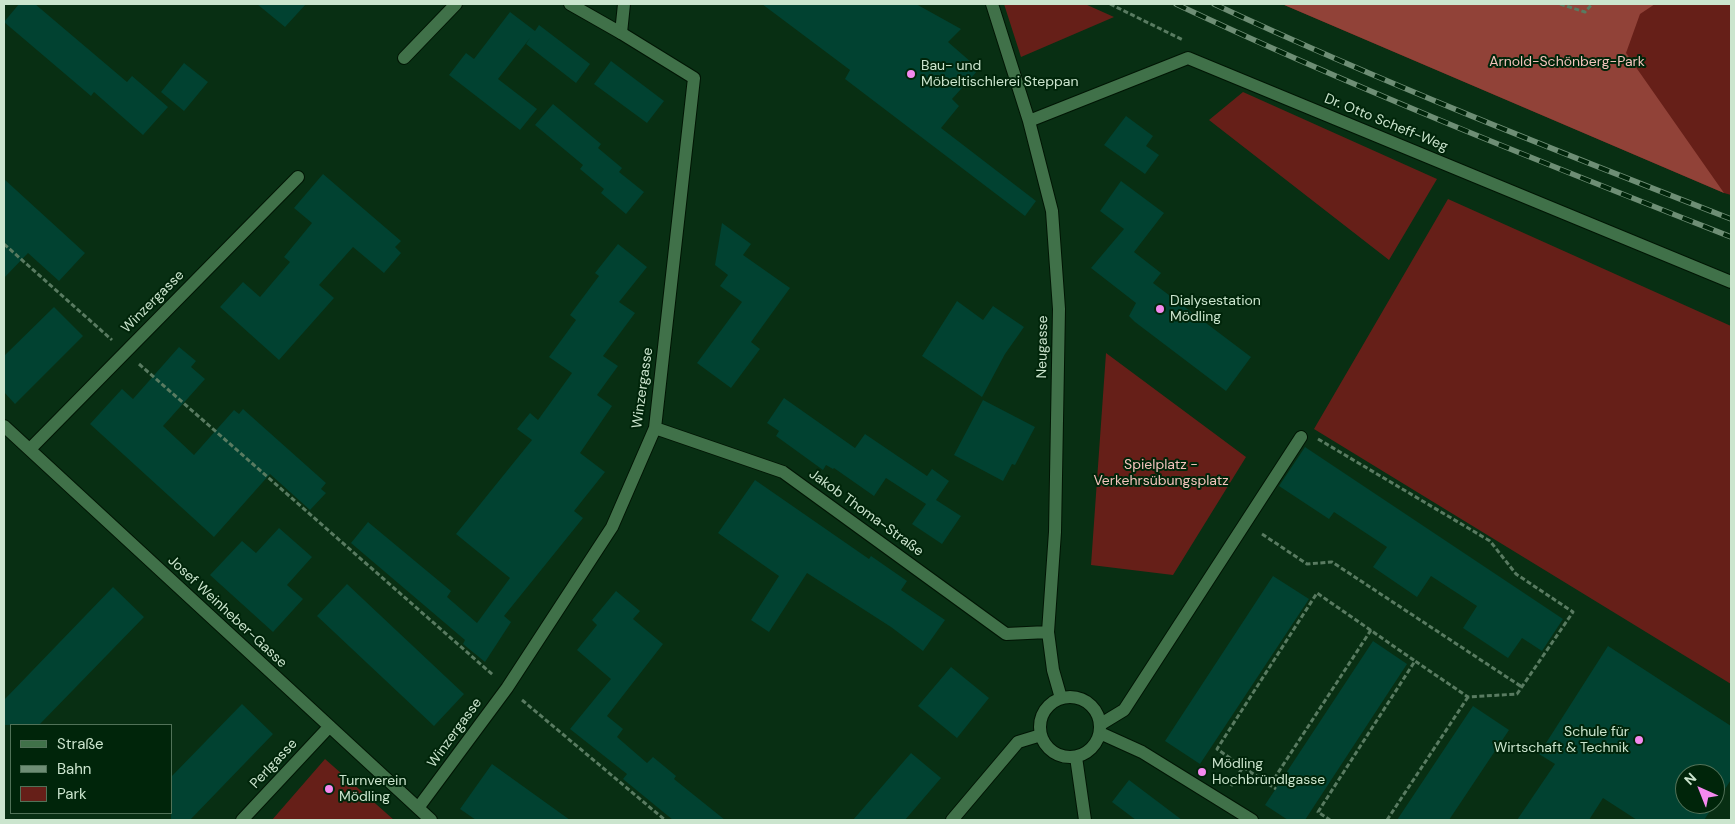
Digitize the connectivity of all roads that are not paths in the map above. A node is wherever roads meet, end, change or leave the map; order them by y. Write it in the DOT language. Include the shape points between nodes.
graph roads {
  1 [pos="456,4"];
  2 [pos="570,4"];
  3 [pos="624,4"];
  4 [pos="992,4"];
  5 [pos="622,33"];
  6 [pos="404,58"];
  7 [pos="1029,121"];
  8 [pos="298,177"];
  9 [pos="1731,282"];
  10 [pos="4,426"];
  11 [pos="655,428"];
  12 [pos="1301,437"];
  13 [pos="30,449"];
  14 [pos="1048,632"];
  15 [pos="1062,698"];
  16 [pos="329,727"];
  17 [pos="1101,728"];
  18 [pos="1041,735"];
  19 [pos="1076,757"];
  20 [pos="418,808"];
  21 [pos="242,820"];
  22 [pos="431,820"];
  23 [pos="952,820"];
  24 [pos="1084,820"];
  25 [pos="1252,820"];
  1 -- 6 [label="street"];
  2 -- 5 [label="street, Winzergasse"];
  3 -- 5 [label="street"];
  4 -- 7 [label="street, Neugasse"];
  5 -- 11 [label="street, Winzergasse" via="694,78"];
  7 -- 9 [label="street, Dr. Otto Scheff-Weg" via="1188,58"];
  7 -- 14 [label="street, Neugasse" via="1052,211 1059,309 1055,532"];
  8 -- 13 [label="street, Winzergasse"];
  10 -- 13 [label="street, Josef Weinheber-Gasse"];
  11 -- 14 [label="street, Jakob Thoma-Straße" via="783,472 1006,634"];
  11 -- 20 [label="street, Winzergasse" via="612,527 507,688"];
  12 -- 17 [label="street" via="1124,710"];
  13 -- 16 [label="street, Josef Weinheber-Gasse"];
  14 -- 15 [label="street, Neugasse" via="1052,670"];
  15 -- 17 [label="street" via="1087,701 1098,715"];
  15 -- 18 [label="street" via="1046,709"];
  16 -- 20 [label="street, Josef Weinheber-Gasse"];
  16 -- 21 [label="street, Perlgasse"];
  17 -- 19 [label="street" via="1092,749"];
  17 -- 25 [label="street"];
  18 -- 19 [label="street" via="1050,750 1067,758"];
  18 -- 23 [label="street" via="1018,742"];
  19 -- 24 [label="street"];
  20 -- 22 [label="street, Josef Weinheber-Gasse"];
}
